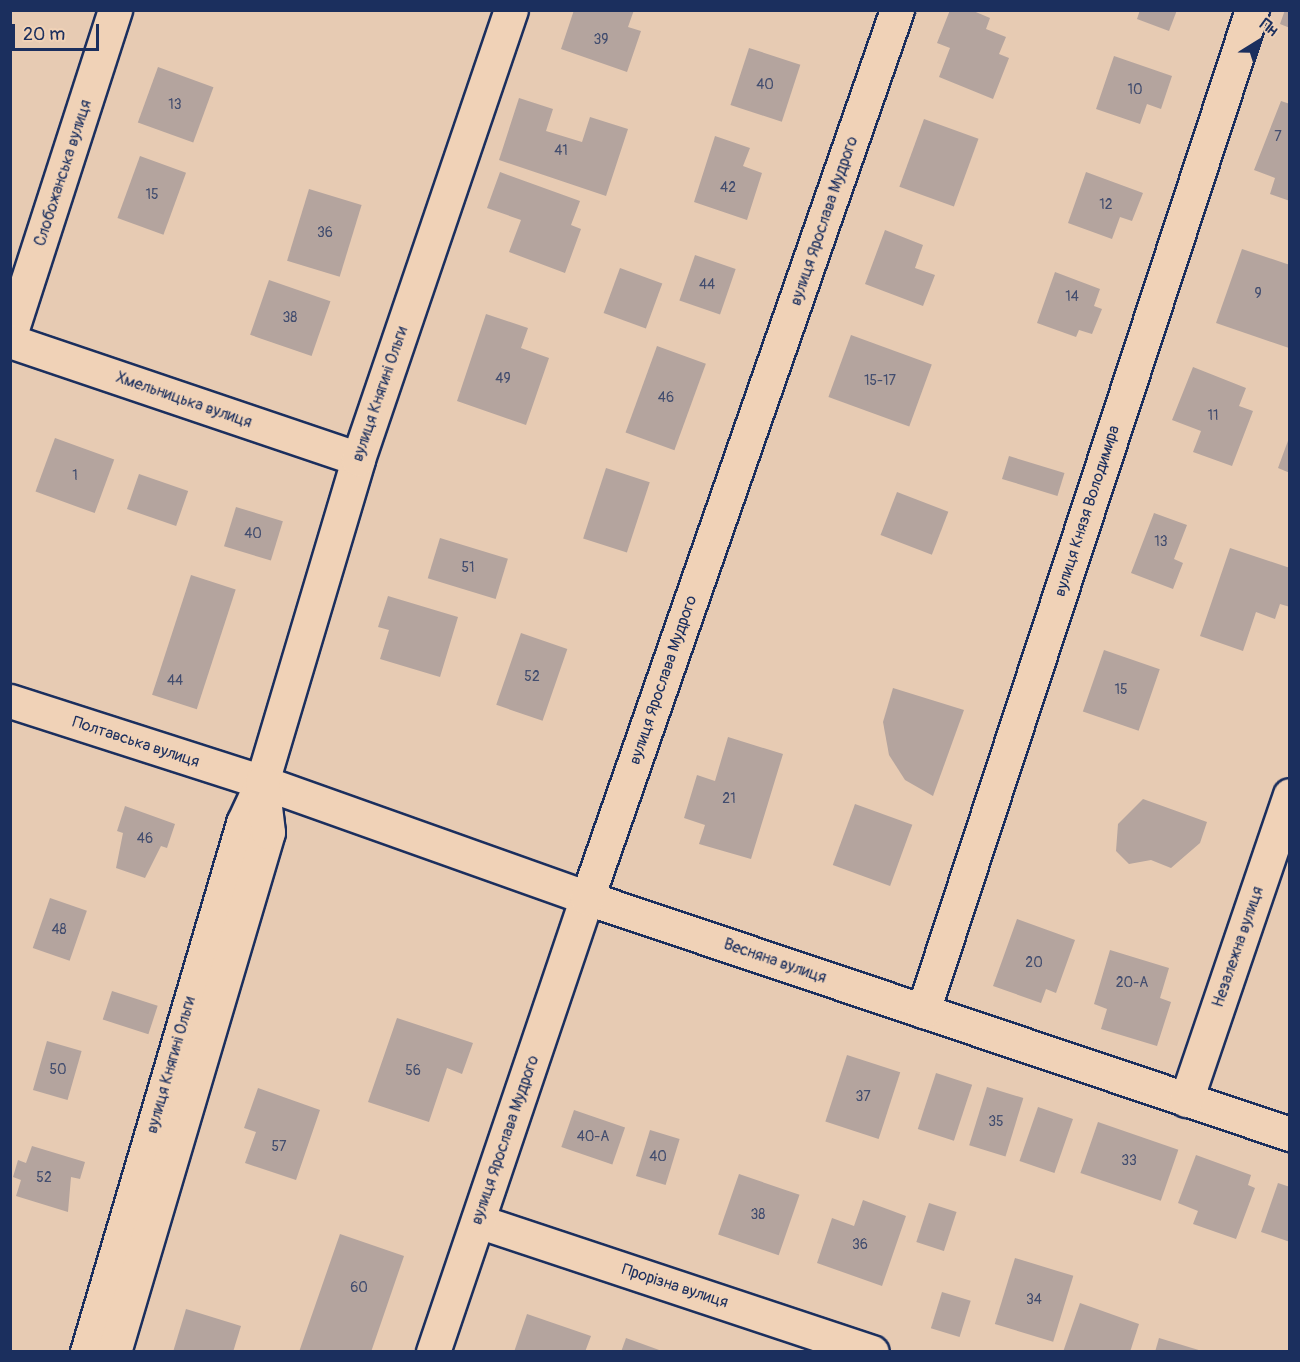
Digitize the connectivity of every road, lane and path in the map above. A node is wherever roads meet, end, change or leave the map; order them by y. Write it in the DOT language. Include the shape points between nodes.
graph roads {
  1 [pos="115,10"];
  2 [pos="511,10"];
  3 [pos="897,10"];
  4 [pos="1252,10"];
  5 [pos="10,335"];
  6 [pos="10,341"];
  7 [pos="358,459"];
  8 [pos="10,702"];
  9 [pos="262,782"];
  10 [pos="1290,795"];
  11 [pos="587,897"];
  12 [pos="923,1011"];
  13 [pos="1186,1100"];
  14 [pos="1290,1134"];
  15 [pos="478,1221"];
  16 [pos="87,1352"];
  17 [pos="114,1352"];
  18 [pos="433,1352"];
  19 [pos="872,1352"];
  1 -- 5 [label="street, Слобожанська вулиця"];
  2 -- 7 [label="street, вулиця Княгині Ольги"];
  3 -- 11 [label="street, вулиця Ярослава Мудрого"];
  4 -- 12 [label="street, вулиця Князя Володимира"];
  6 -- 7 [label="street, Хмельницька вулиця"];
  7 -- 9 [label="street, вулиця Княгині Ольги"];
  8 -- 9 [label="street, Полтавська вулиця"];
  9 -- 11 [label="street, Весняна вулиця"];
  9 -- 16 [label="street, вулиця Княгині Ольги" via="243,823"];
  9 -- 17 [label="street, вулиця Княгині Ольги" via="268,832"];
  10 -- 13 [label="street, Незалежна вулиця"];
  11 -- 12 [label="street, Весняна вулиця"];
  11 -- 15 [label="street, вулиця Ярослава Мудрого"];
  12 -- 13 [label="street, Весняна вулиця"];
  13 -- 14 [label="street, Весняна вулиця"];
  15 -- 18 [label="street, вулиця Ярослава Мудрого"];
  15 -- 19 [label="street, Прорізна вулиця"];
}
